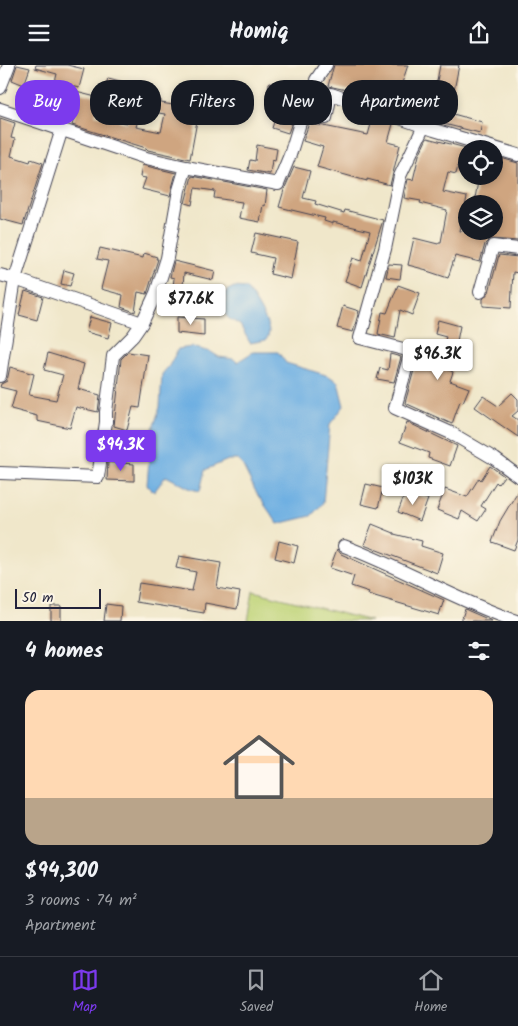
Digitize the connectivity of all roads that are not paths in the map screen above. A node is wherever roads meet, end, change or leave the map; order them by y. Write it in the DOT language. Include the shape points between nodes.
graph roads {
  1 [pos="9,65"];
  2 [pos="326,65"];
  3 [pos="316,80"];
  4 [pos="0,88"];
  5 [pos="0,109"];
  6 [pos="424,126"];
  7 [pos="62,129"];
  8 [pos="518,155"];
  9 [pos="186,167"];
  10 [pos="518,249"];
  11 [pos="0,275"];
  12 [pos="16,279"];
  13 [pos="480,292"];
  14 [pos="142,323"];
  15 [pos="0,376"];
  16 [pos="0,473"];
  17 [pos="518,476"];
  18 [pos="344,546"];
  19 [pos="516,621"];
  1 -- 4 [label="street"];
  2 -- 3 [label="street"];
  5 -- 7 [label="street"];
  6 -- 8 [label="street"];
  6 -- 9 [label="street" via="331,94 326,118 303,113 278,184"];
  6 -- 17 [label="street" via="400,176 385,249 360,338 411,351 395,408 451,433"];
  7 -- 9 [label="street" via="133,154"];
  7 -- 12 [label="street"];
  9 -- 14 [label="street" via="167,258"];
  10 -- 13 [label="street" via="493,246"];
  11 -- 12 [label="street"];
  12 -- 14 [label="street"];
  12 -- 15 [label="street"];
  14 -- 16 [label="street" via="113,356 98,477"];
  18 -- 19 [label="street" via="486,611"];
}
